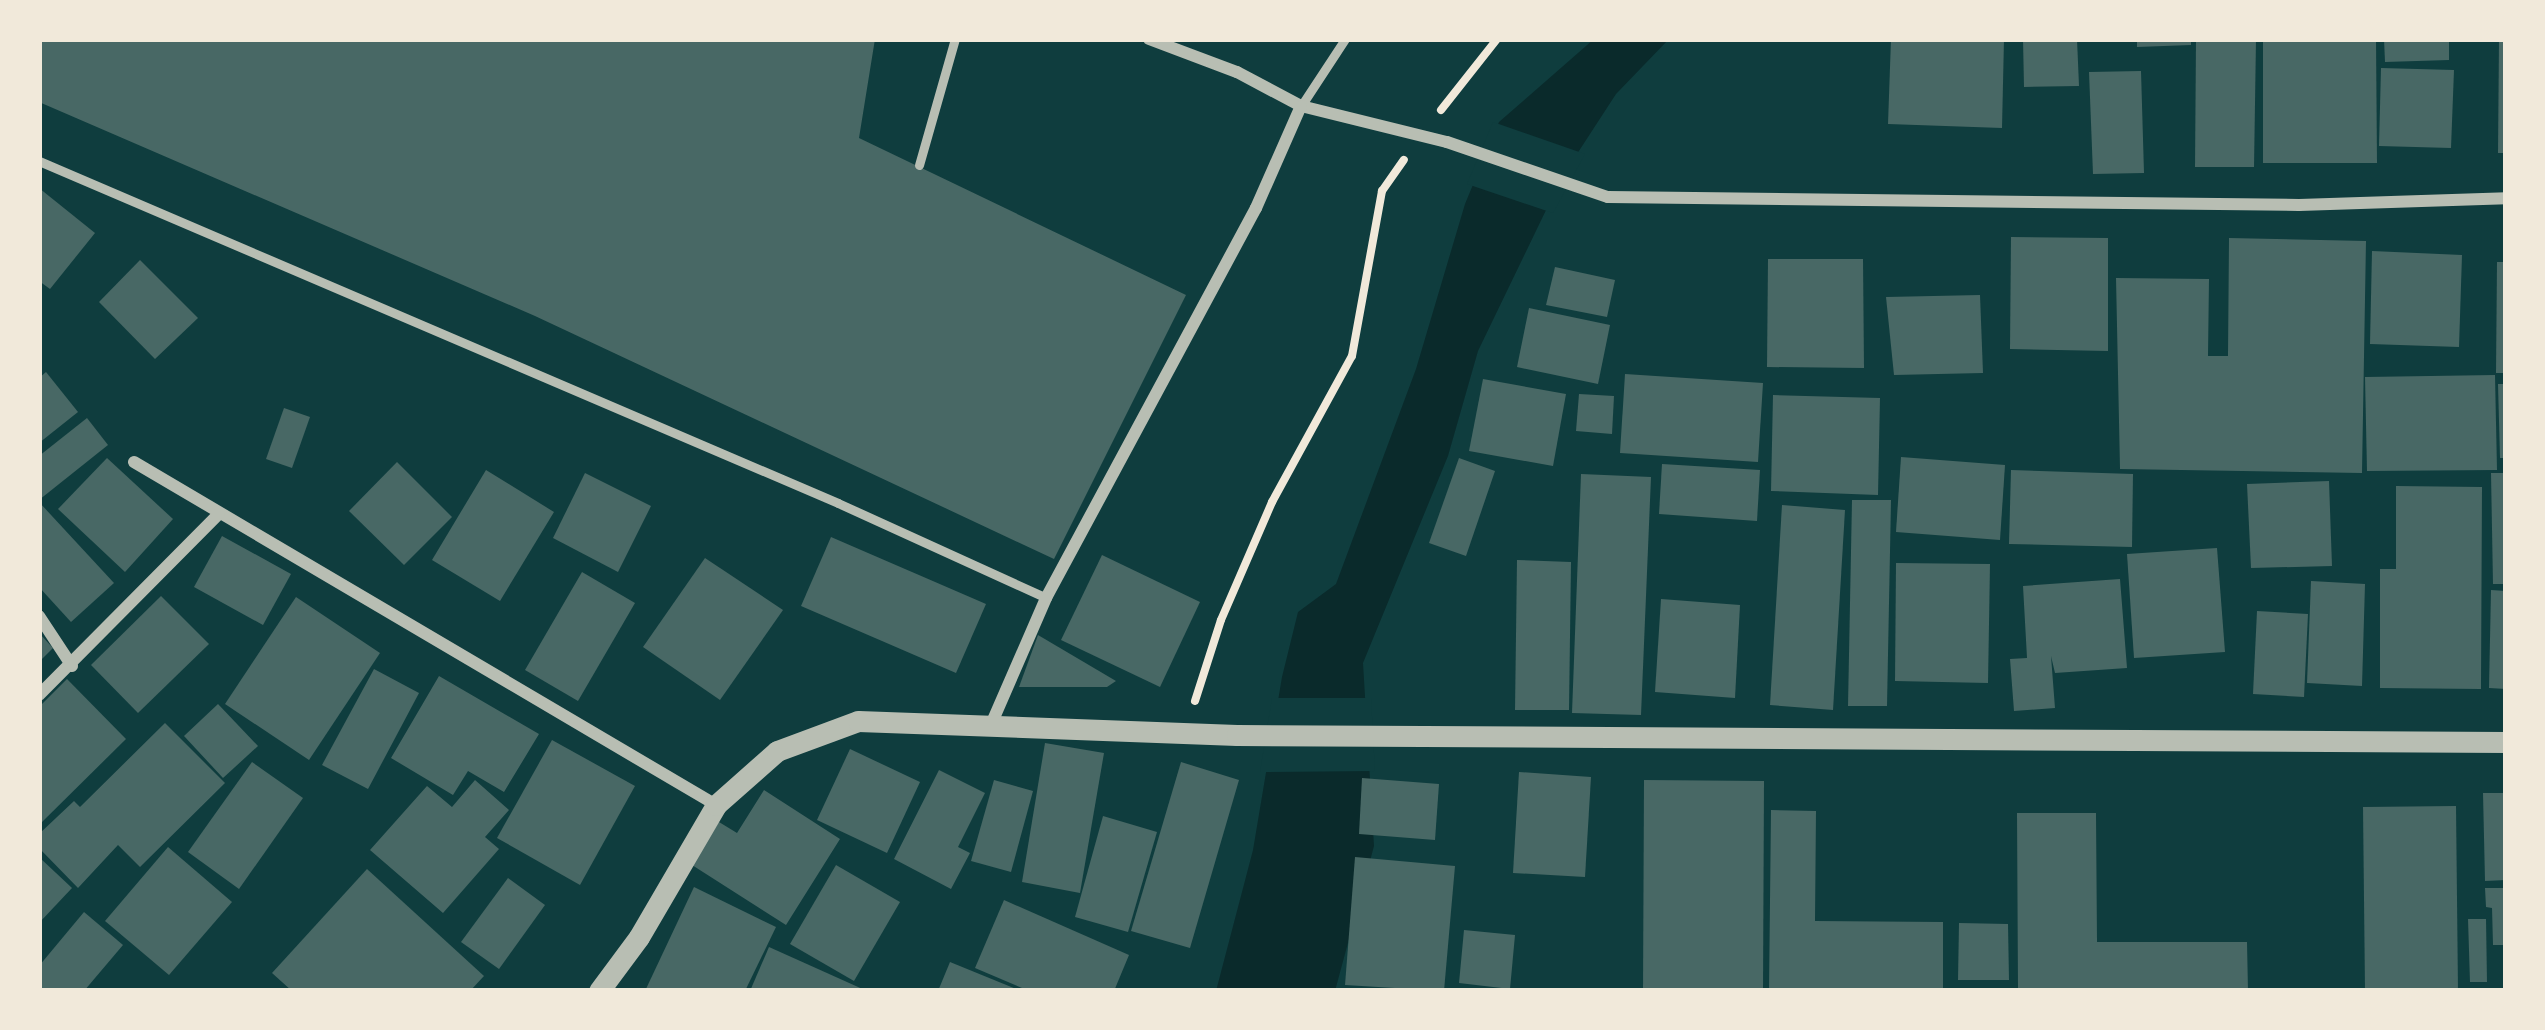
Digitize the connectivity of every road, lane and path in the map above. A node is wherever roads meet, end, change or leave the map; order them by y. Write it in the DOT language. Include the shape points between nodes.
graph roads {
  1 [pos="955,39"];
  2 [pos="1149,39"];
  3 [pos="1345,39"];
  4 [pos="1497,39"];
  5 [pos="1301,106"];
  6 [pos="1420,136"];
  7 [pos="39,161"];
  8 [pos="919,164"];
  9 [pos="2506,198"];
  10 [pos="134,463"];
  11 [pos="219,514"];
  12 [pos="1046,598"];
  13 [pos="39,616"];
  14 [pos="72,666"];
  15 [pos="39,695"];
  16 [pos="989,728"];
  17 [pos="1186,731"];
  18 [pos="2506,742"];
  19 [pos="716,805"];
  20 [pos="599,991"];
  1 -- 8 [label="lane"];
  2 -- 5 [label="street"];
  3 -- 5 [label="lane"];
  4 -- 6 [label="path"];
  5 -- 6 [label="street"];
  5 -- 12 [label="street" via="1256,208"];
  6 -- 9 [label="street" via="1607,197 2300,205"];
  6 -- 17 [label="path" via="1382,191 1352,356 1272,502 1221,620"];
  7 -- 12 [label="lane"];
  10 -- 11 [label="street"];
  11 -- 14 [label="street"];
  11 -- 19 [label="street"];
  12 -- 16 [label="street"];
  13 -- 14 [label="street"];
  14 -- 15 [label="street"];
  16 -- 17 [label="street"];
  16 -- 19 [label="street" via="857,721 777,751"];
  17 -- 18 [label="street"];
  19 -- 20 [label="street"];
}
